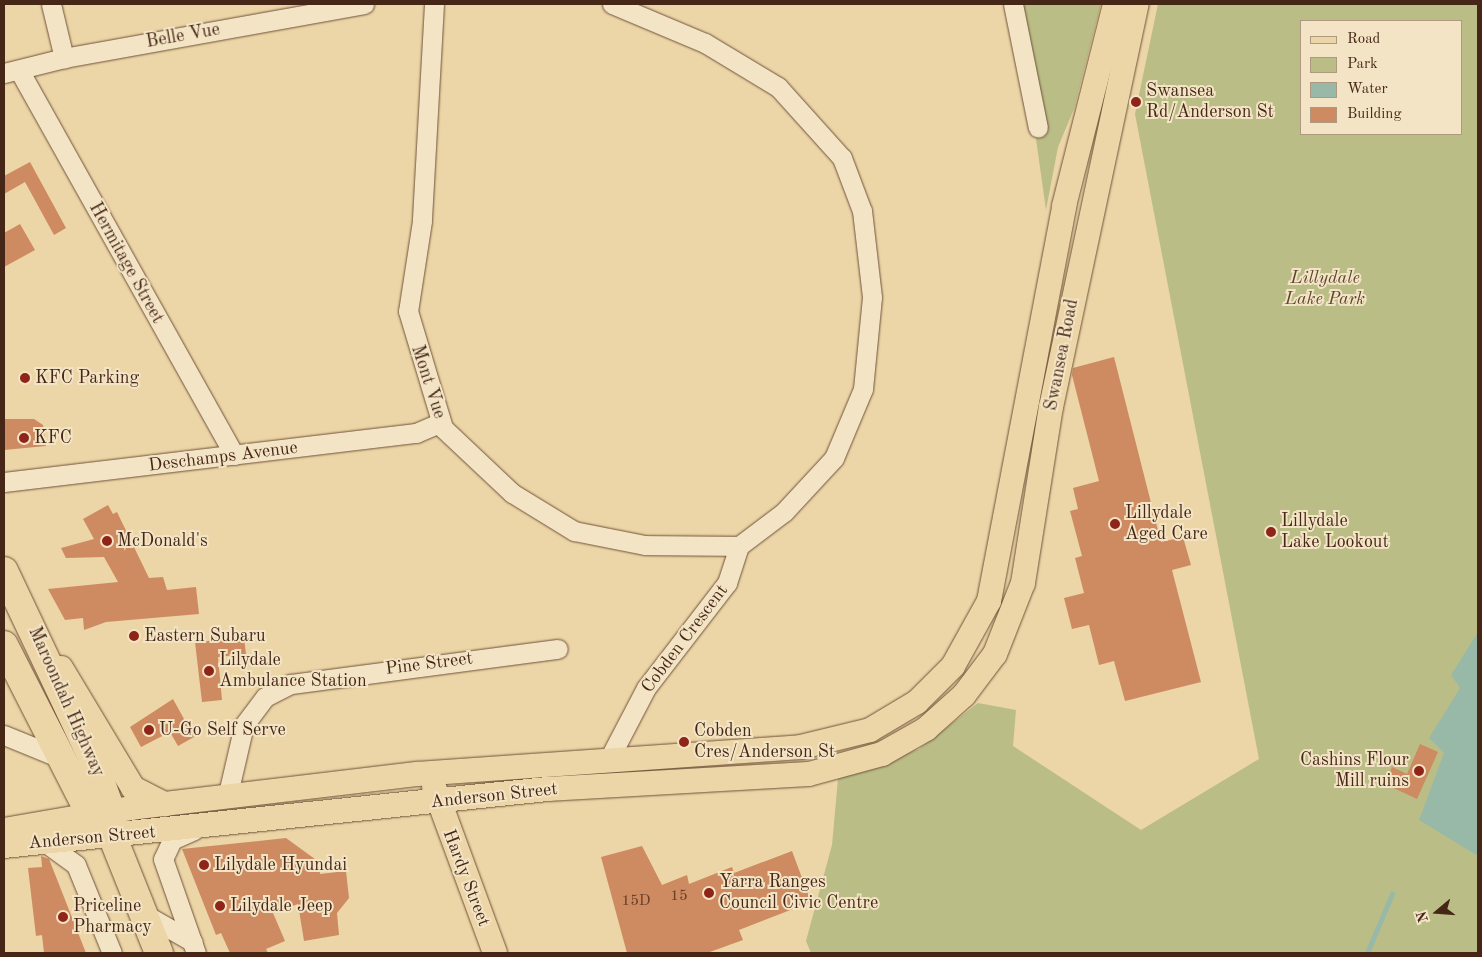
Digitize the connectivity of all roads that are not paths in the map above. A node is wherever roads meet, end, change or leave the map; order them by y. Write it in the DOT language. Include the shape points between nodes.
graph roads {
  1 [pos="51,4"];
  2 [pos="364,4"];
  3 [pos="434,4"];
  4 [pos="612,4"];
  5 [pos="1013,4"];
  6 [pos="1115,4"];
  7 [pos="1137,4"];
  8 [pos="64,58"];
  9 [pos="11,72"];
  10 [pos="1038,128"];
  11 [pos="1104,153"];
  12 [pos="1075,159"];
  13 [pos="1094,198"];
  14 [pos="1064,206"];
  15 [pos="1088,228"];
  16 [pos="440,423"];
  17 [pos="234,455"];
  18 [pos="4,482"];
  19 [pos="738,546"];
  20 [pos="4,571"];
  21 [pos="19,601"];
  22 [pos="4,645"];
  23 [pos="558,649"];
  24 [pos="953,666"];
  25 [pos="964,695"];
  26 [pos="4,735"];
  27 [pos="63,759"];
  28 [pos="609,759"];
  29 [pos="542,764"];
  30 [pos="431,773"];
  31 [pos="729,780"];
  32 [pos="547,789"];
  33 [pos="227,798"];
  34 [pos="438,802"];
  35 [pos="172,804"];
  36 [pos="101,812"];
  37 [pos="230,824"];
  38 [pos="202,827"];
  39 [pos="4,830"];
  40 [pos="113,838"];
  41 [pos="46,843"];
  42 [pos="4,846"];
  43 [pos="144,914"];
  44 [pos="196,948"];
  45 [pos="112,953"];
  46 [pos="159,953"];
  47 [pos="495,953"];
  1 -- 8 [label="street"];
  2 -- 8 [label="street, Belle Vue"];
  3 -- 16 [label="street, Mont Vue" via="422,222 408,311"];
  4 -- 19 [label="street" via="705,43 778,87 842,158 862,211 872,297 863,389 824,472 784,512"];
  5 -- 10 [label="street"];
  6 -- 12 [label="main road, Swansea Road"];
  7 -- 11 [label="main road, Swansea Road"];
  8 -- 9 [label="street, Belle Vue"];
  9 -- 17 [label="street, Hermitage Street"];
  11 -- 12 [label="main road" via="1089,161"];
  11 -- 13 [label="main road, Swansea Road"];
  12 -- 14 [label="main road, Swansea Road"];
  13 -- 14 [label="main road"];
  13 -- 15 [label="main road, Swansea Road"];
  14 -- 15 [label="main road"];
  14 -- 24 [label="main road, Swansea Road" via="996,576 980,625"];
  15 -- 25 [label="main road, Swansea Road" via="1051,407 1023,583 995,654"];
  16 -- 17 [label="street, Deschamps Avenue" via="416,433"];
  16 -- 19 [label="street, Mont Vue" via="456,444 512,493 568,529 626,544"];
  17 -- 18 [label="street, Deschamps Avenue"];
  19 -- 28 [label="street, Cobden Crescent" via="727,584 646,688"];
  20 -- 21 [label="highway, Maroondah Highway"];
  21 -- 35 [label="main road" via="133,788 147,799"];
  21 -- 36 [label="highway, Maroondah Highway" via="82,731"];
  22 -- 27 [label="highway, Maroondah Highway"];
  23 -- 33 [label="street, Pine Street" via="291,684 265,697 244,724"];
  24 -- 28 [label="main road, Anderson Street" via="917,702 848,738 802,747"];
  25 -- 31 [label="main road, Anderson Street" via="926,729 858,763 809,774"];
  26 -- 27 [label="street"];
  27 -- 36 [label="highway, Maroondah Highway"];
  28 -- 29 [label="main road, Anderson Street"];
  28 -- 31 [label="main road" via="616,774 674,772"];
  29 -- 30 [label="main road, Anderson Street"];
  29 -- 32 [label="main road"];
  30 -- 33 [label="main road, Anderson Street"];
  30 -- 34 [label="main road, Hardy Street"];
  31 -- 32 [label="main road, Anderson Street"];
  32 -- 34 [label="main road, Anderson Street"];
  33 -- 35 [label="main road, Anderson Street"];
  33 -- 37 [label="main road"];
  34 -- 37 [label="main road, Anderson Street"];
  34 -- 47 [label="main road, Hardy Street"];
  35 -- 36 [label="main road, Anderson Street"];
  36 -- 39 [label="main road, Anderson Street"];
  36 -- 40 [label="highway, Maroondah Highway"];
  37 -- 38 [label="main road, Anderson Street"];
  38 -- 40 [label="main road, Anderson Street"];
  38 -- 44 [label="street" via="172,840 163,855"];
  40 -- 41 [label="main road, Anderson Street"];
  40 -- 43 [label="highway, Maroondah Highway"];
  41 -- 42 [label="main road, Anderson Street"];
  41 -- 45 [label="street" via="76,865"];
  43 -- 44 [label="street"];
  43 -- 46 [label="highway, Maroondah Highway"];
}
